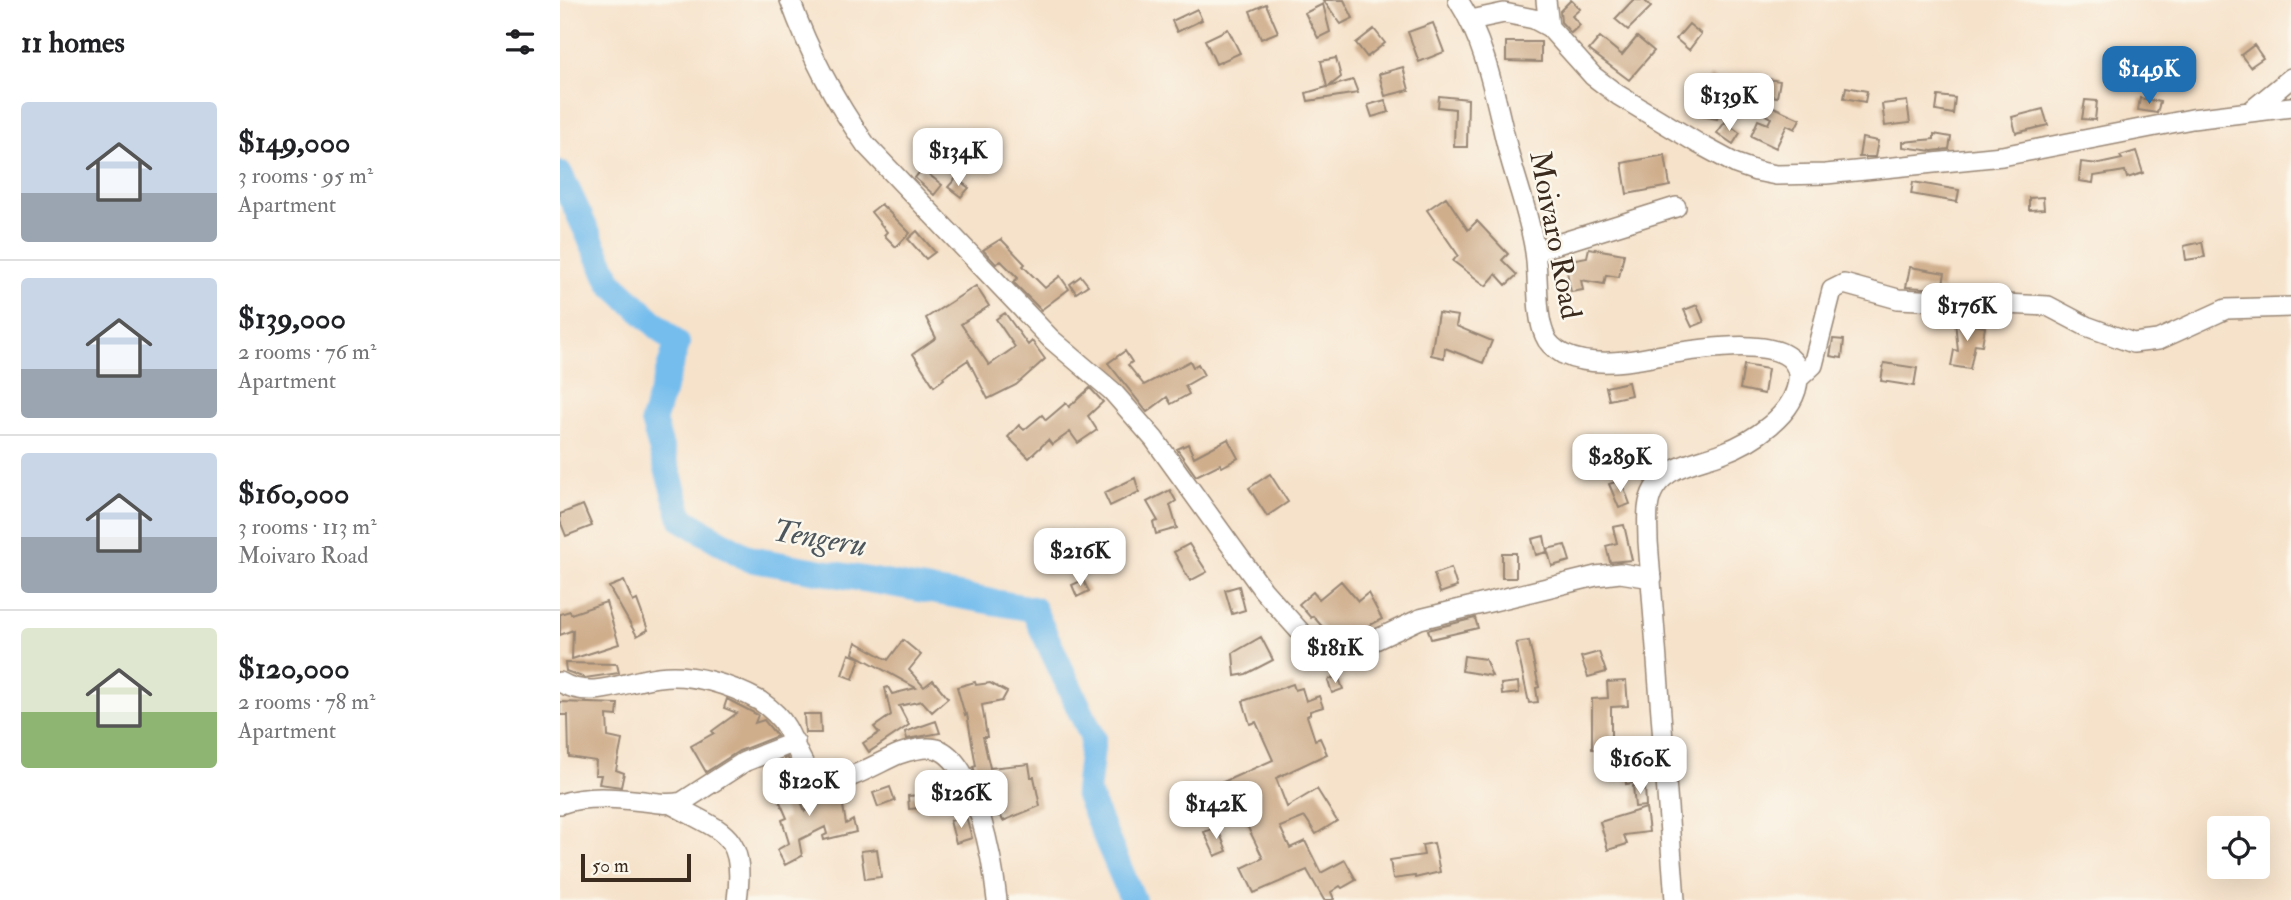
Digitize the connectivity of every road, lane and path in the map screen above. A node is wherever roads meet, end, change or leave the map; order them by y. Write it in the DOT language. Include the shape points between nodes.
graph roads {
  1 [pos="790,0"];
  2 [pos="1458,0"];
  3 [pos="1546,0"];
  4 [pos="1471,20"];
  5 [pos="1549,27"];
  6 [pos="2291,78"];
  7 [pos="2291,107"];
  8 [pos="2251,111"];
  9 [pos="1676,207"];
  10 [pos="1535,251"];
  11 [pos="2291,307"];
  12 [pos="1798,379"];
  13 [pos="1651,579"];
  14 [pos="560,682"];
  15 [pos="794,742"];
  16 [pos="560,804"];
  17 [pos="671,804"];
  18 [pos="737,900"];
  19 [pos="997,900"];
  20 [pos="1675,900"];
  1 -- 13 [label="street" via="818,67 866,145 1043,331 1112,391 1154,439 1263,590 1321,655 1337,658 1420,619 1595,576 1620,573"];
  2 -- 4 [label="street, Moivaro Road"];
  3 -- 5 [label="street"];
  4 -- 5 [label="street" via="1516,14"];
  4 -- 10 [label="street, Moivaro Road"];
  5 -- 8 [label="street" via="1593,76 1618,95 1736,164 1776,175 2002,156"];
  6 -- 8 [label="street"];
  7 -- 8 [label="street"];
  9 -- 10 [label="street"];
  10 -- 12 [label="street, Moivaro Road" via="1545,337 1565,355 1602,362 1717,348 1768,349 1792,359"];
  11 -- 12 [label="street" via="2226,309 2158,340 2133,343 2048,306 1898,299 1844,284 1832,290 1813,365"];
  12 -- 13 [label="street" via="1791,400 1772,422 1739,446 1680,467 1660,481 1649,500"];
  13 -- 20 [label="street"];
  14 -- 15 [label="street" via="581,690 617,688 659,676 711,682 760,701 775,712"];
  15 -- 17 [label="street" via="744,762 692,796"];
  15 -- 19 [label="street" via="811,775 826,781 919,749 947,755 960,769 980,813"];
  16 -- 17 [label="street" via="600,798"];
  17 -- 18 [label="street" via="731,841 740,865"];
}
